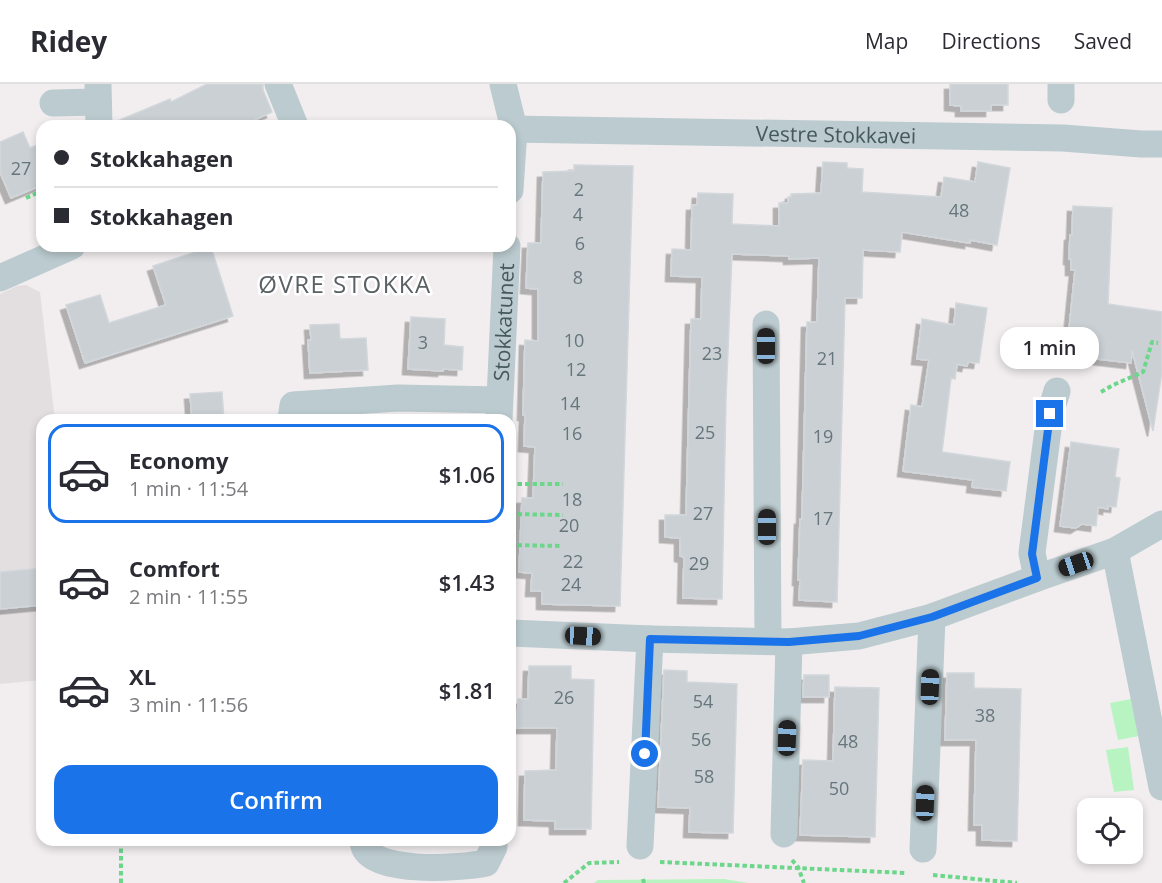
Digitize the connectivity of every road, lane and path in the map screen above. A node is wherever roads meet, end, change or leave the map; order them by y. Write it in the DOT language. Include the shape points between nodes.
graph roads {
  1 [pos="278,84"];
  2 [pos="503,84"];
  3 [pos="53,103"];
  4 [pos="98,104"];
  5 [pos="293,120"];
  6 [pos="510,120"];
  7 [pos="516,129"];
  8 [pos="1162,144"];
  9 [pos="36,193"];
  10 [pos="26,198"];
  11 [pos="58,252"];
  12 [pos="507,252"];
  13 [pos="0,278"];
  14 [pos="766,324"];
  15 [pos="1158,343"];
  16 [pos="1057,391"];
  17 [pos="1101,392"];
  18 [pos="499,410"];
  19 [pos="292,414"];
  20 [pos="516,484"];
  21 [pos="563,484"];
  22 [pos="516,514"];
  23 [pos="563,515"];
  24 [pos="1162,524"];
  25 [pos="516,545"];
  26 [pos="562,546"];
  27 [pos="1115,551"];
  28 [pos="1037,578"];
  29 [pos="932,617"];
  30 [pos="516,633"];
  31 [pos="650,639"];
  32 [pos="779,641"];
  33 [pos="1162,787"];
  34 [pos="784,834"];
  35 [pos="121,846"];
  36 [pos="364,846"];
  37 [pos="494,846"];
  38 [pos="640,856"];
  39 [pos="923,865"];
  40 [pos="1002,882"];
  41 [pos="121,883"];
  42 [pos="564,883"];
  43 [pos="1017,883"];
  1 -- 5 [label="street"];
  2 -- 6 [label="street"];
  3 -- 4 [label="street"];
  7 -- 8 [label="street, Vestre Stokkavei" via="1063,138"];
  9 -- 10 [label="path"];
  11 -- 13 [label="street"];
  12 -- 18 [label="street, Stokkatunet"];
  14 -- 32 [label="street"];
  15 -- 17 [label="path" via="1152,342 1143,372"];
  16 -- 28 [label="street" via="1050,414 1032,554"];
  18 -- 19 [label="street, Stokkatunet" via="398,398 293,405"];
  20 -- 21 [label="path"];
  22 -- 23 [label="path"];
  24 -- 27 [label="street"];
  25 -- 26 [label="path"];
  27 -- 28 [label="street"];
  27 -- 33 [label="street"];
  28 -- 29 [label="street"];
  29 -- 32 [label="street" via="859,636"];
  29 -- 39 [label="street"];
  30 -- 31 [label="street"];
  31 -- 32 [label="street"];
  31 -- 38 [label="street"];
  32 -- 34 [label="street"];
  35 -- 41 [label="path"];
  36 -- 37 [label="street" via="372,857 388,863 440,868 486,863"];
  38 -- 39 [label="path"];
  38 -- 42 [label="path" via="589,863"];
  39 -- 40 [label="path"];
  40 -- 43 [label="path"];
}
